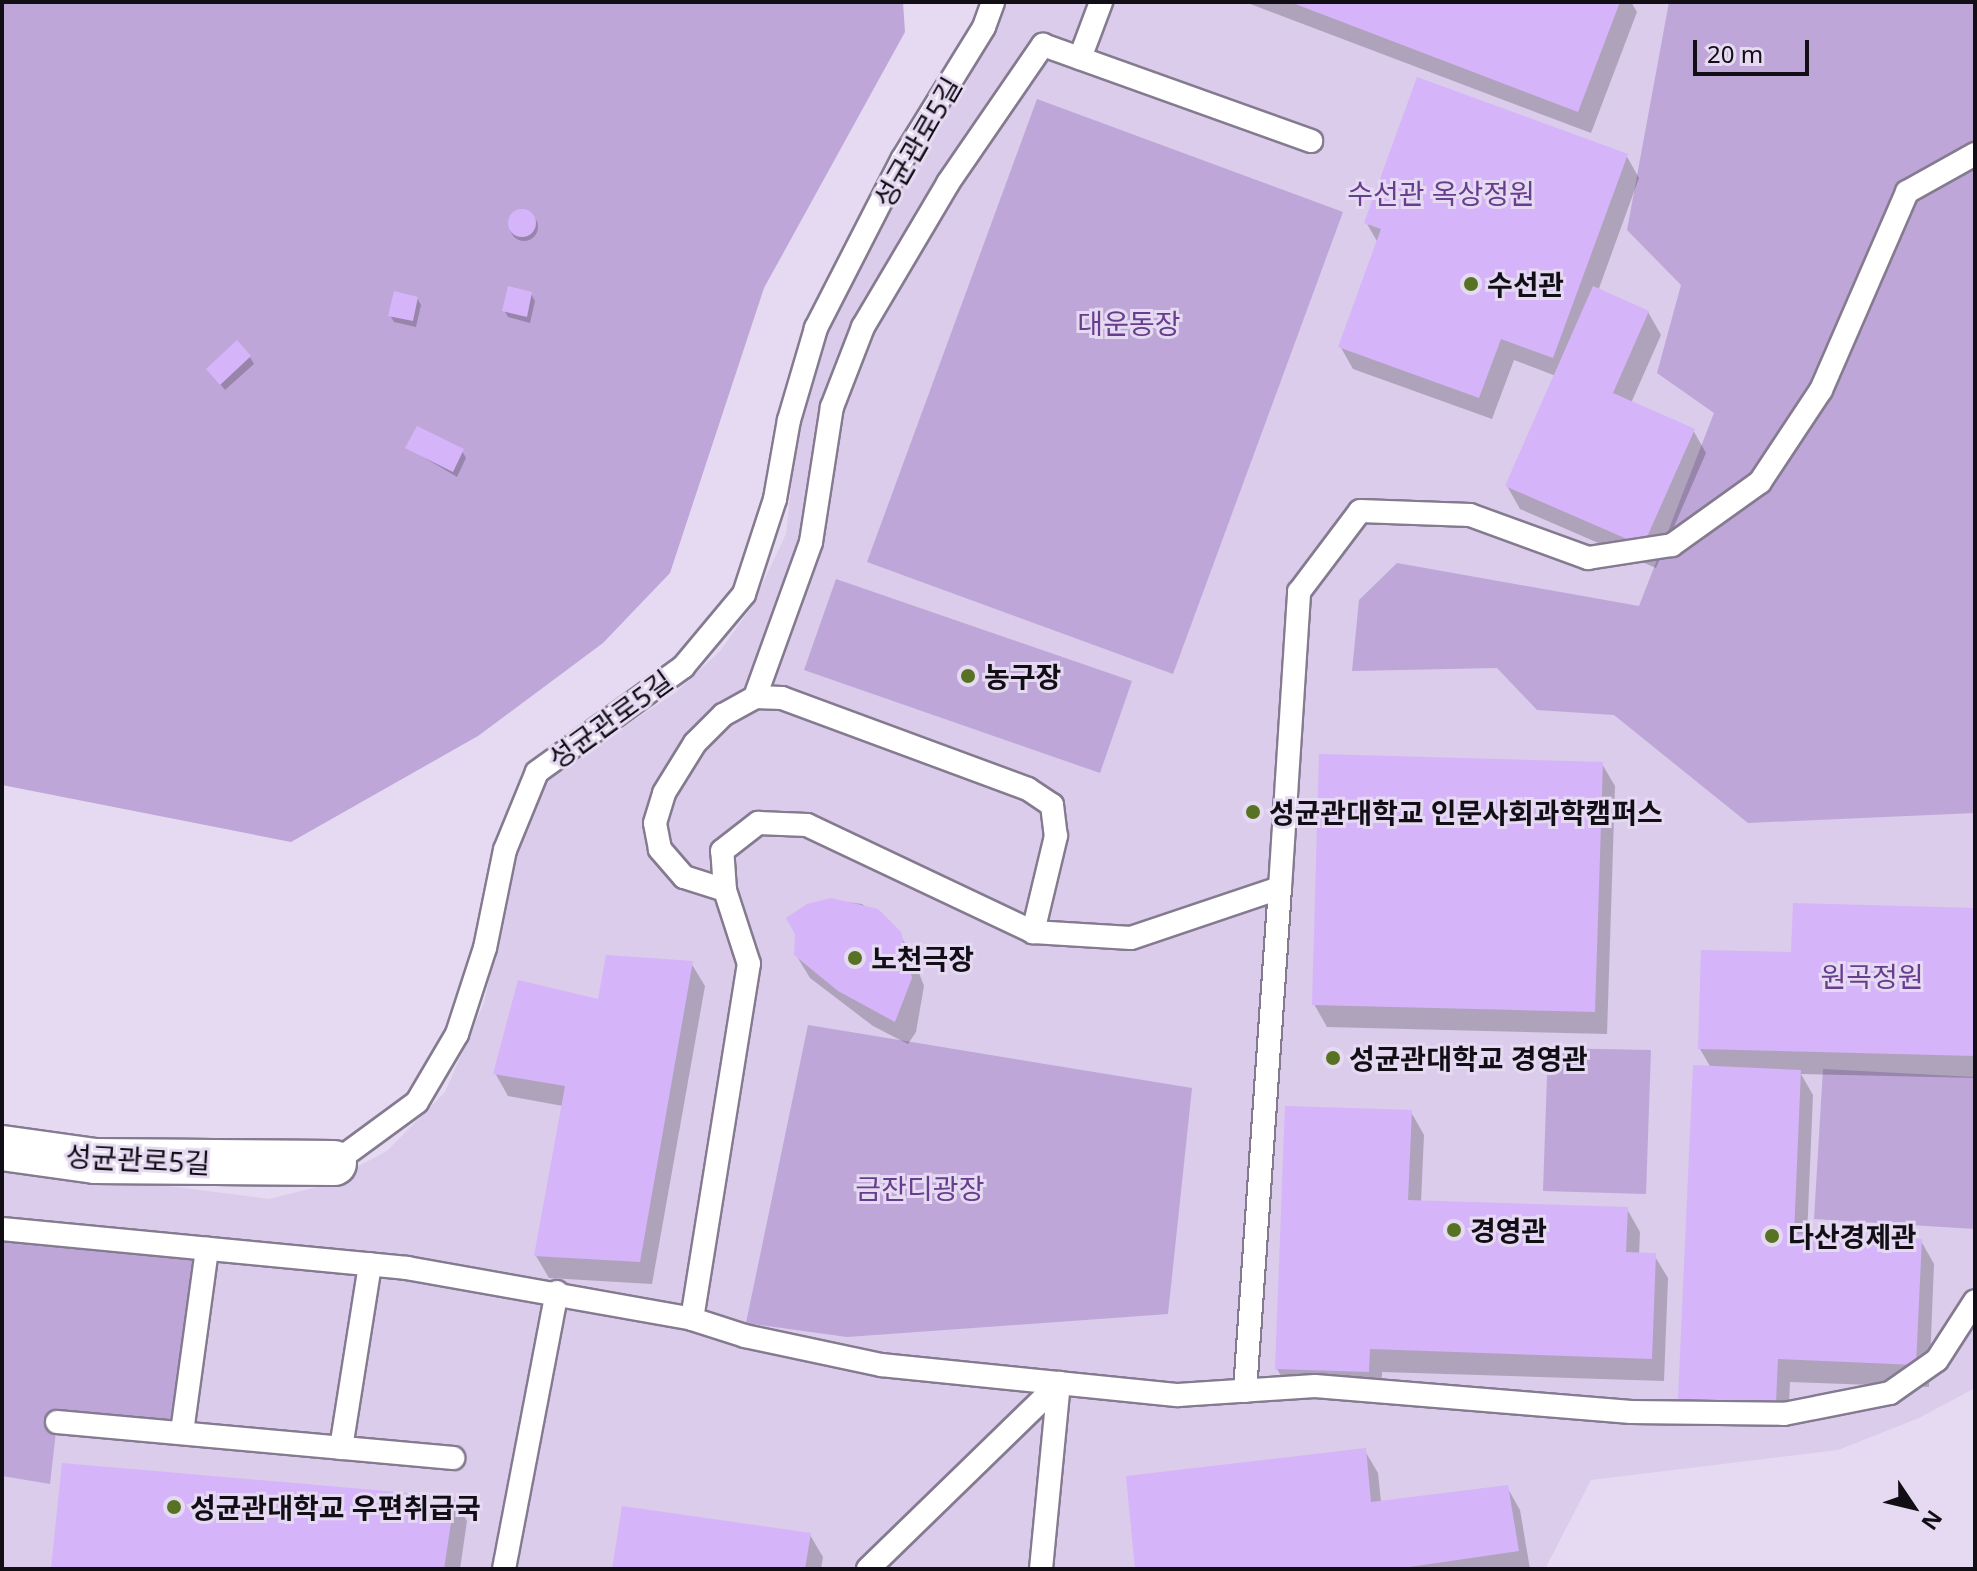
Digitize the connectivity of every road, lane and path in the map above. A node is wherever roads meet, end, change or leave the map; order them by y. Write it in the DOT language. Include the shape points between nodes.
graph roads {
  1 [pos="993,2"];
  2 [pos="1101,2"];
  3 [pos="1080,58"];
  4 [pos="1311,141"];
  5 [pos="1975,154"];
  6 [pos="755,697"];
  7 [pos="1280,888"];
  8 [pos="725,890"];
  9 [pos="1033,932"];
  10 [pos="2,1148"];
  11 [pos="334,1163"];
  12 [pos="2,1229"];
  13 [pos="207,1249"];
  14 [pos="370,1264"];
  15 [pos="557,1292"];
  16 [pos="1975,1301"];
  17 [pos="692,1319"];
  18 [pos="1059,1383"];
  19 [pos="1245,1391"];
  20 [pos="57,1422"];
  21 [pos="182,1432"];
  22 [pos="341,1448"];
  23 [pos="453,1458"];
  24 [pos="504,1569"];
  25 [pos="868,1569"];
  26 [pos="1041,1569"];
  1 -- 11 [label="lane, 성균관로5길" via="957,74 902,160 816,328 789,420 775,499 744,594 683,667 537,772 505,850 485,948 457,1034 417,1102"];
  2 -- 3 [label="lane"];
  3 -- 4 [label="lane"];
  3 -- 6 [label="lane" via="1043,45 948,183 863,327 832,407 811,542"];
  5 -- 7 [label="lane" via="1907,192 1821,390 1760,482 1672,545 1588,558 1470,515 1360,511 1299,592"];
  6 -- 8 [label="lane" via="723,715 695,743 664,793 655,823 660,849 684,877"];
  6 -- 9 [label="lane" via="797,703 1028,789 1052,805 1056,836"];
  7 -- 9 [label="lane" via="1131,938"];
  7 -- 19 [label="lane"];
  8 -- 9 [label="lane" via="722,851 758,823 807,825"];
  8 -- 17 [label="lane" via="749,964"];
  10 -- 11 [label="street, 성균관로5길" via="95,1161"];
  12 -- 13 [label="lane"];
  13 -- 14 [label="lane"];
  13 -- 21 [label="lane"];
  14 -- 15 [label="lane"];
  14 -- 22 [label="lane"];
  15 -- 17 [label="lane"];
  15 -- 24 [label="lane"];
  16 -- 19 [label="lane" via="1937,1360 1890,1393 1784,1414 1631,1412 1315,1386"];
  17 -- 18 [label="lane" via="881,1365"];
  18 -- 19 [label="lane" via="1178,1395"];
  18 -- 25 [label="lane"];
  18 -- 26 [label="lane"];
  20 -- 21 [label="lane"];
  21 -- 22 [label="lane"];
  22 -- 23 [label="lane"];
}
